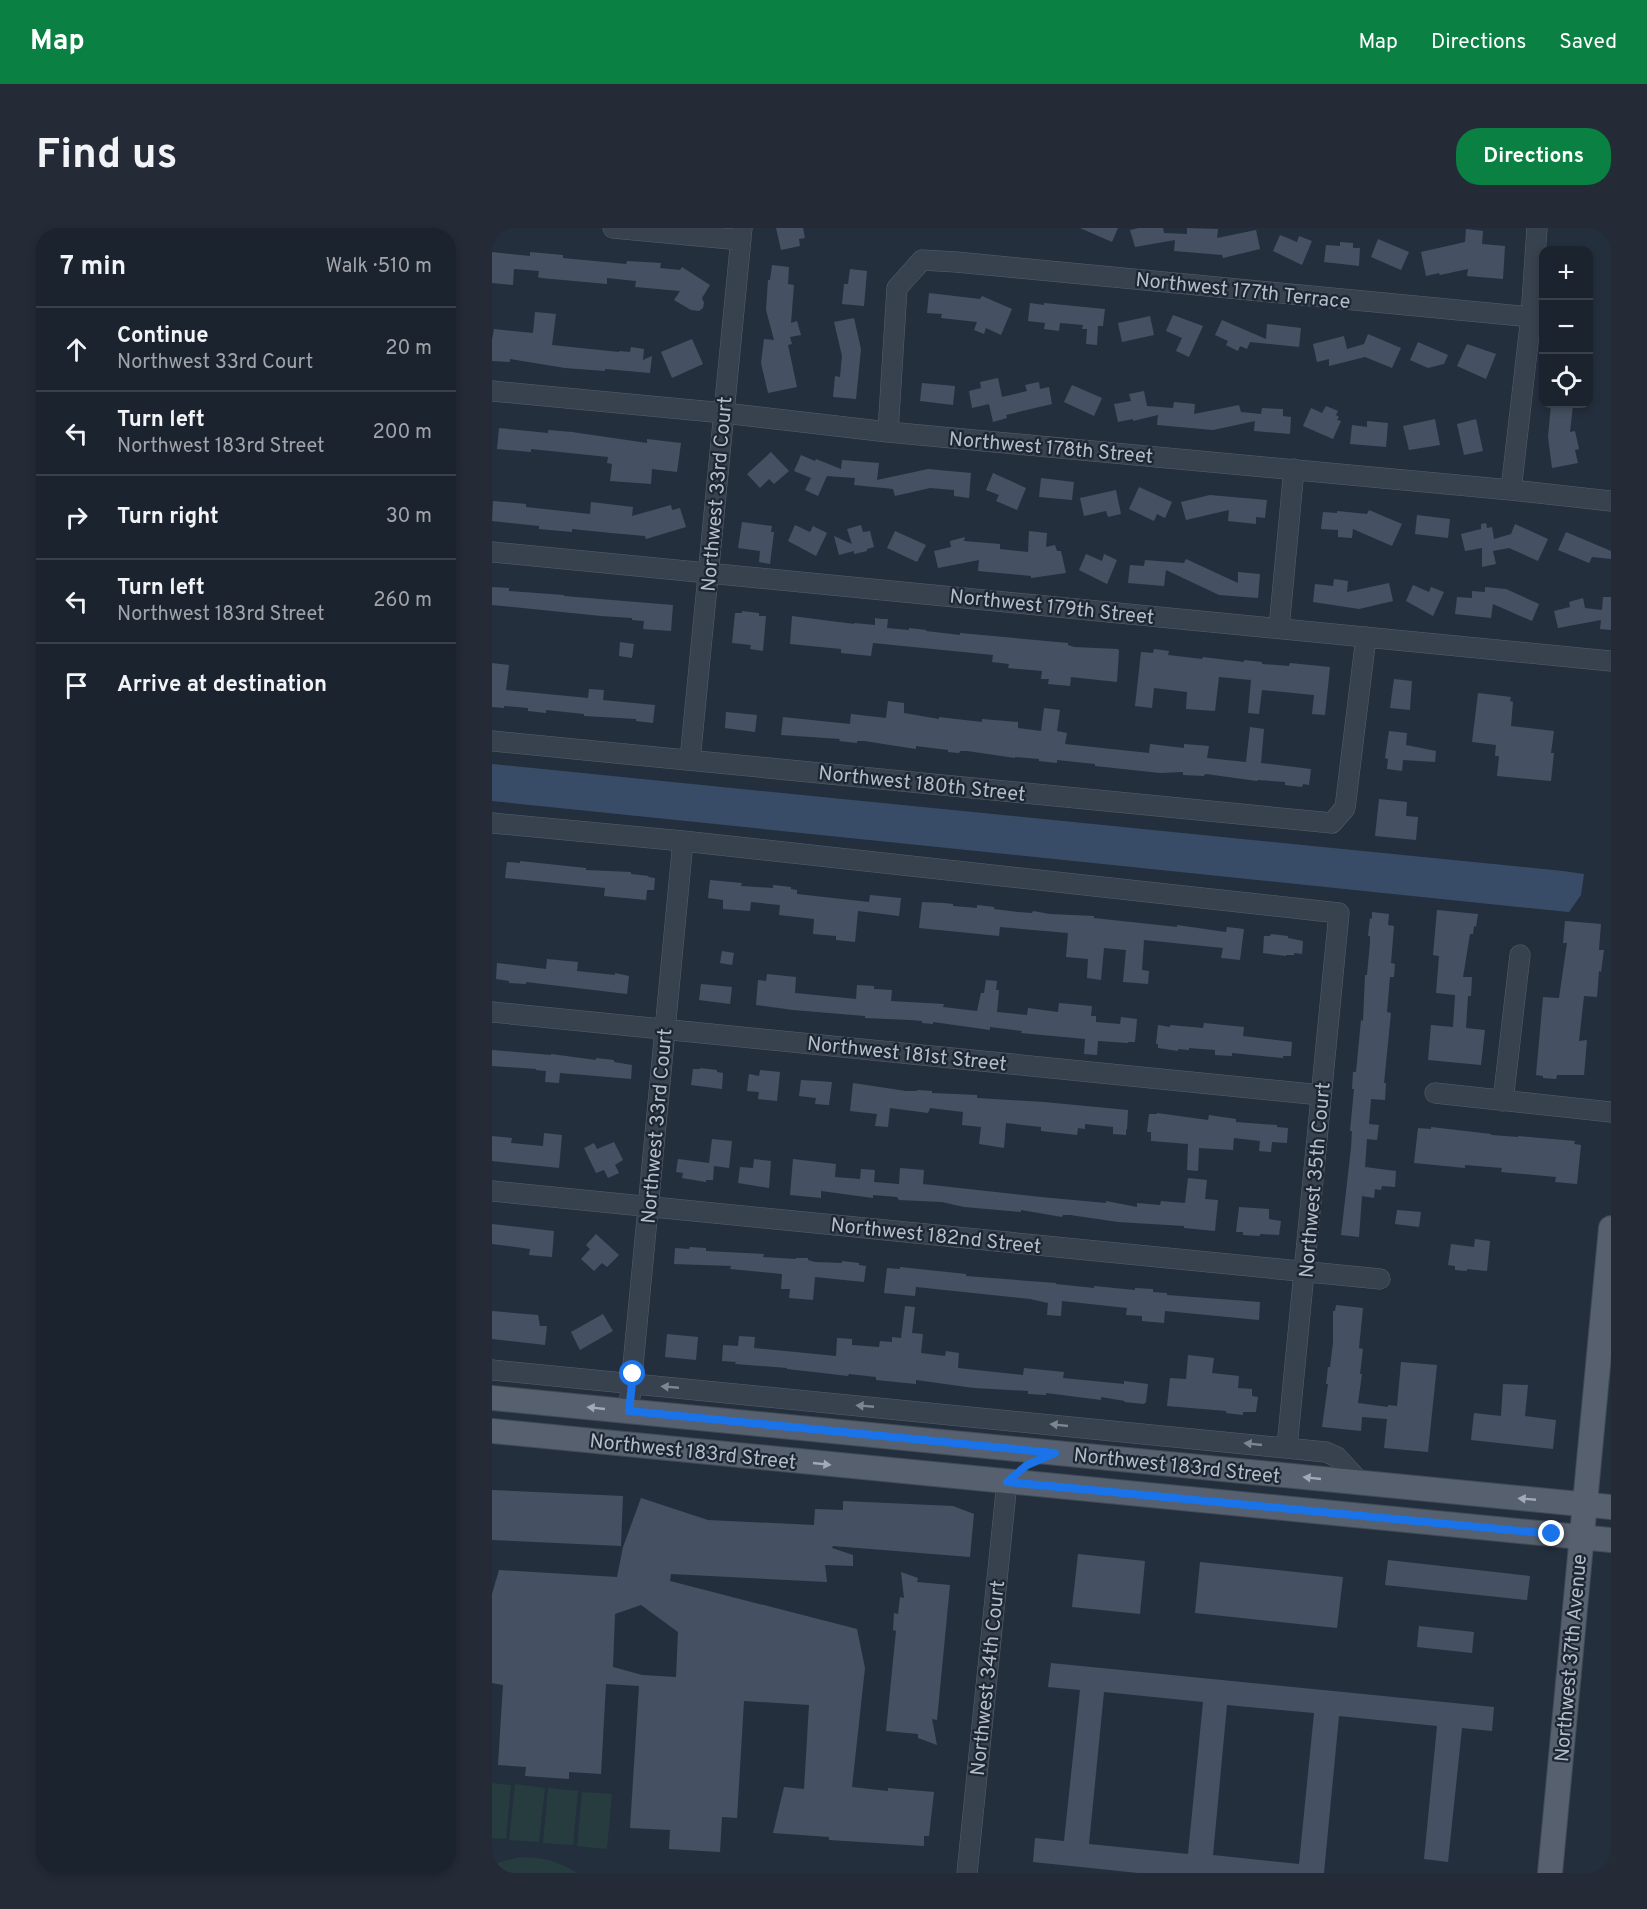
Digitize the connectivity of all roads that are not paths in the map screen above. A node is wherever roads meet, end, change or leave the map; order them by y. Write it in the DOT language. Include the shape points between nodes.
graph roads {
  1 [pos="613,228"];
  2 [pos="1537,228"];
  3 [pos="741,234"];
  4 [pos="1531,317"];
  5 [pos="492,391"];
  6 [pos="724,413"];
  7 [pos="888,432"];
  8 [pos="1294,469"];
  9 [pos="1511,490"];
  10 [pos="1611,501"];
  11 [pos="492,552"];
  12 [pos="709,572"];
  13 [pos="1279,628"];
  14 [pos="1366,637"];
  15 [pos="1611,661"];
  16 [pos="492,741"];
  17 [pos="690,760"];
  18 [pos="492,823"];
  19 [pos="683,841"];
  20 [pos="1520,955"];
  21 [pos="492,1012"];
  22 [pos="666,1029"];
  23 [pos="1436,1093"];
  24 [pos="1321,1095"];
  25 [pos="1503,1101"];
  26 [pos="1611,1112"];
  27 [pos="492,1191"];
  28 [pos="649,1206"];
  29 [pos="1611,1228"];
  30 [pos="1305,1272"];
  31 [pos="1380,1279"];
  32 [pos="492,1370"];
  33 [pos="632,1384"];
  34 [pos="492,1398"];
  35 [pos="629,1411"];
  36 [pos="492,1431"];
  37 [pos="579,1440"];
  38 [pos="1287,1447"];
  39 [pos="1055,1453"];
  40 [pos="1007,1482"];
  41 [pos="1361,1483"];
  42 [pos="1585,1504"];
  43 [pos="1611,1507"];
  44 [pos="1582,1537"];
  45 [pos="1611,1540"];
  46 [pos="967,1873"];
  47 [pos="1550,1873"];
  1 -- 3 [label="street"];
  2 -- 4 [label="street"];
  3 -- 6 [label="street, Northwest 33rd Court"];
  4 -- 7 [label="street, Northwest 177th Terrace" via="922,260 897,288"];
  4 -- 9 [label="street"];
  5 -- 6 [label="street, Northwest 178th Street"];
  6 -- 7 [label="street, Northwest 178th Street"];
  6 -- 12 [label="street, Northwest 33rd Court"];
  7 -- 8 [label="street, Northwest 178th Street"];
  8 -- 9 [label="street, Northwest 178th Street"];
  8 -- 13 [label="street"];
  9 -- 10 [label="street, Northwest 178th Street"];
  11 -- 12 [label="street, Northwest 179th Street"];
  12 -- 13 [label="street, Northwest 179th Street"];
  12 -- 17 [label="street, Northwest 33rd Court"];
  13 -- 14 [label="street, Northwest 179th Street"];
  14 -- 15 [label="street, Northwest 179th Street"];
  14 -- 17 [label="street, Northwest 180th Street" via="1345,808 1332,823"];
  16 -- 17 [label="street, Northwest 180th Street"];
  18 -- 19 [label="street"];
  19 -- 22 [label="street, Northwest 33rd Court"];
  19 -- 24 [label="street, Northwest 35th Court" via="1339,913"];
  20 -- 25 [label="street"];
  21 -- 22 [label="street, Northwest 181st Street"];
  22 -- 24 [label="street, Northwest 181st Street"];
  22 -- 28 [label="street, Northwest 33rd Court"];
  23 -- 25 [label="street"];
  24 -- 30 [label="street, Northwest 35th Court"];
  25 -- 26 [label="street"];
  27 -- 28 [label="street, Northwest 182nd Street"];
  28 -- 30 [label="street, Northwest 182nd Street"];
  28 -- 33 [label="street, Northwest 33rd Court"];
  29 -- 42 [label="main road, Northwest 37th Avenue"];
  30 -- 31 [label="street, Northwest 182nd Street"];
  30 -- 38 [label="street, Northwest 35th Court"];
  32 -- 33 [label="street"];
  33 -- 35 [label="street, Northwest 33rd Court"];
  38 -- 33 [label="street, one-way"];
  35 -- 34 [label="main road, Northwest 183rd Street, one-way"];
  35 -- 37 [label="main road" via="617,1422"];
  35 -- 39 [label="main road, Northwest 183rd Street"];
  36 -- 37 [label="main road, Northwest 183rd Street"];
  37 -- 40 [label="main road, Northwest 183rd Street, one-way"];
  38 -- 41 [label="street" via="1337,1457"];
  39 -- 40 [label="main road" via="1027,1465"];
  41 -- 39 [label="main road, Northwest 183rd Street, one-way"];
  40 -- 44 [label="main road, Northwest 183rd Street"];
  40 -- 46 [label="street, Northwest 34th Court"];
  42 -- 41 [label="main road, Northwest 183rd Street, one-way"];
  42 -- 43 [label="main road, Northwest 183rd Street"];
  42 -- 44 [label="main road, Northwest 37th Avenue"];
  44 -- 45 [label="main road, Northwest 183rd Street"];
  44 -- 47 [label="main road, Northwest 37th Avenue"];
}
